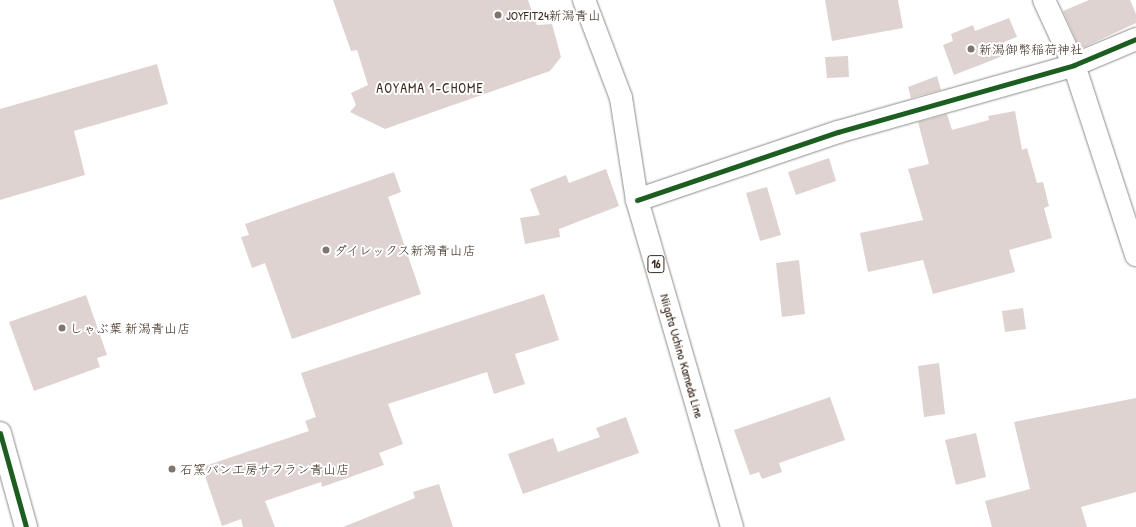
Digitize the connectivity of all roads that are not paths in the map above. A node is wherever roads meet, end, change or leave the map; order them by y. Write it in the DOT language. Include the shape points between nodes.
graph roads {
  1 [pos="584,0"];
  2 [pos="1044,0"];
  3 [pos="1136,39"];
  4 [pos="1074,65"];
  5 [pos="637,200"];
  6 [pos="1136,255"];
  7 [pos="1,440"];
  8 [pos="26,527"];
  9 [pos="732,527"];
  1 -- 5 [label="street, Niigata Uchino Kameda Line / 16" via="621,98"];
  2 -- 4 [label="street"];
  3 -- 4 [label="street"];
  4 -- 5 [label="street" via="838,132"];
  4 -- 6 [label="street"];
  5 -- 9 [label="street, Niigata Uchino Kameda Line / 16"];
  7 -- 8 [label="street"];
}
